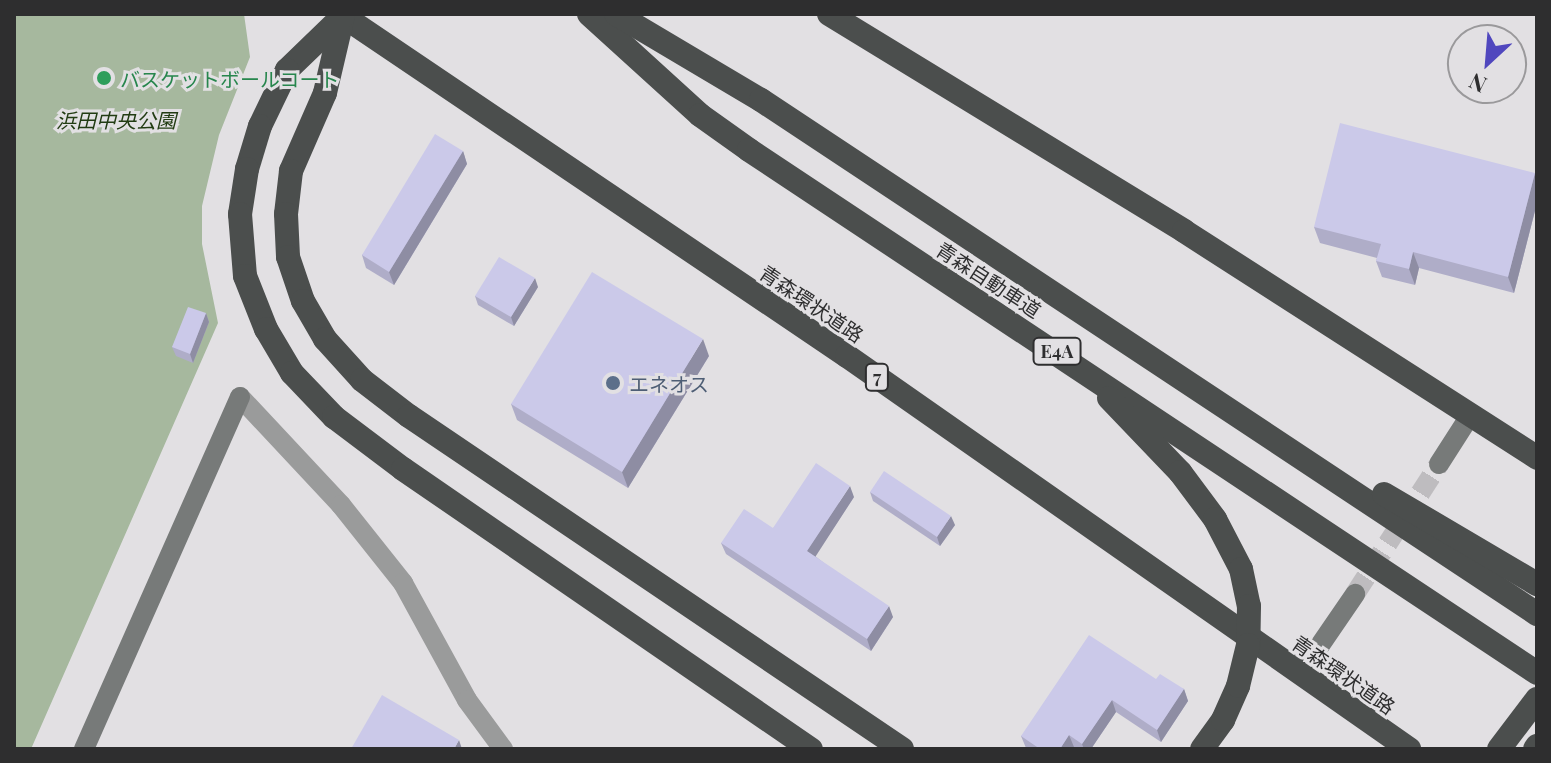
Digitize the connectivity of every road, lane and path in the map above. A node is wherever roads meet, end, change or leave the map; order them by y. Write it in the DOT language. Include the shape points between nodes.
graph roads {
  1 [pos="589,14"];
  2 [pos="616,14"];
  3 [pos="829,14"];
  4 [pos="342,15"];
  5 [pos="1114,332"];
  6 [pos="1075,362"];
  7 [pos="1471,414"];
  8 [pos="1537,458"];
  9 [pos="1439,464"];
  10 [pos="1537,584"];
  11 [pos="1355,594"];
  12 [pos="1537,614"];
  13 [pos="1301,673"];
  14 [pos="1537,673"];
  15 [pos="1537,699"];
  16 [pos="84,749"];
  17 [pos="503,749"];
  18 [pos="811,749"];
  19 [pos="902,749"];
  20 [pos="1202,749"];
  21 [pos="1409,749"];
  22 [pos="1499,749"];
  1 -- 6 [label="highway, 青森自動車道 / E4A" via="700,115"];
  2 -- 5 [label="highway, 青森自動車道 / E4A" via="761,100"];
  3 -- 7 [label="highway"];
  4 -- 13 [label="highway, 青森環状道路 / 7" via="847,356"];
  4 -- 18 [label="highway" via="287,70 260,126 240,214 245,276 266,329 292,373 334,417 403,469"];
  4 -- 19 [label="highway" via="325,93 291,171 286,214 288,257 303,301 325,339 362,380 409,416"];
  5 -- 10 [label="highway"];
  5 -- 12 [label="highway, 青森自動車道 / E4A"];
  6 -- 14 [label="highway, 青森自動車道 / E4A"];
  6 -- 20 [label="highway, bridge" via="1180,472 1215,519 1241,569 1249,606 1248,645 1223,720"];
  7 -- 8 [label="highway"];
  7 -- 9 [label="street"];
  11 -- 13 [label="street"];
  13 -- 21 [label="highway, 青森環状道路 / 7"];
  15 -- 22 [label="highway"];
  16 -- 17 [label="street" via="240,397 341,505 403,583 467,700"];
}
